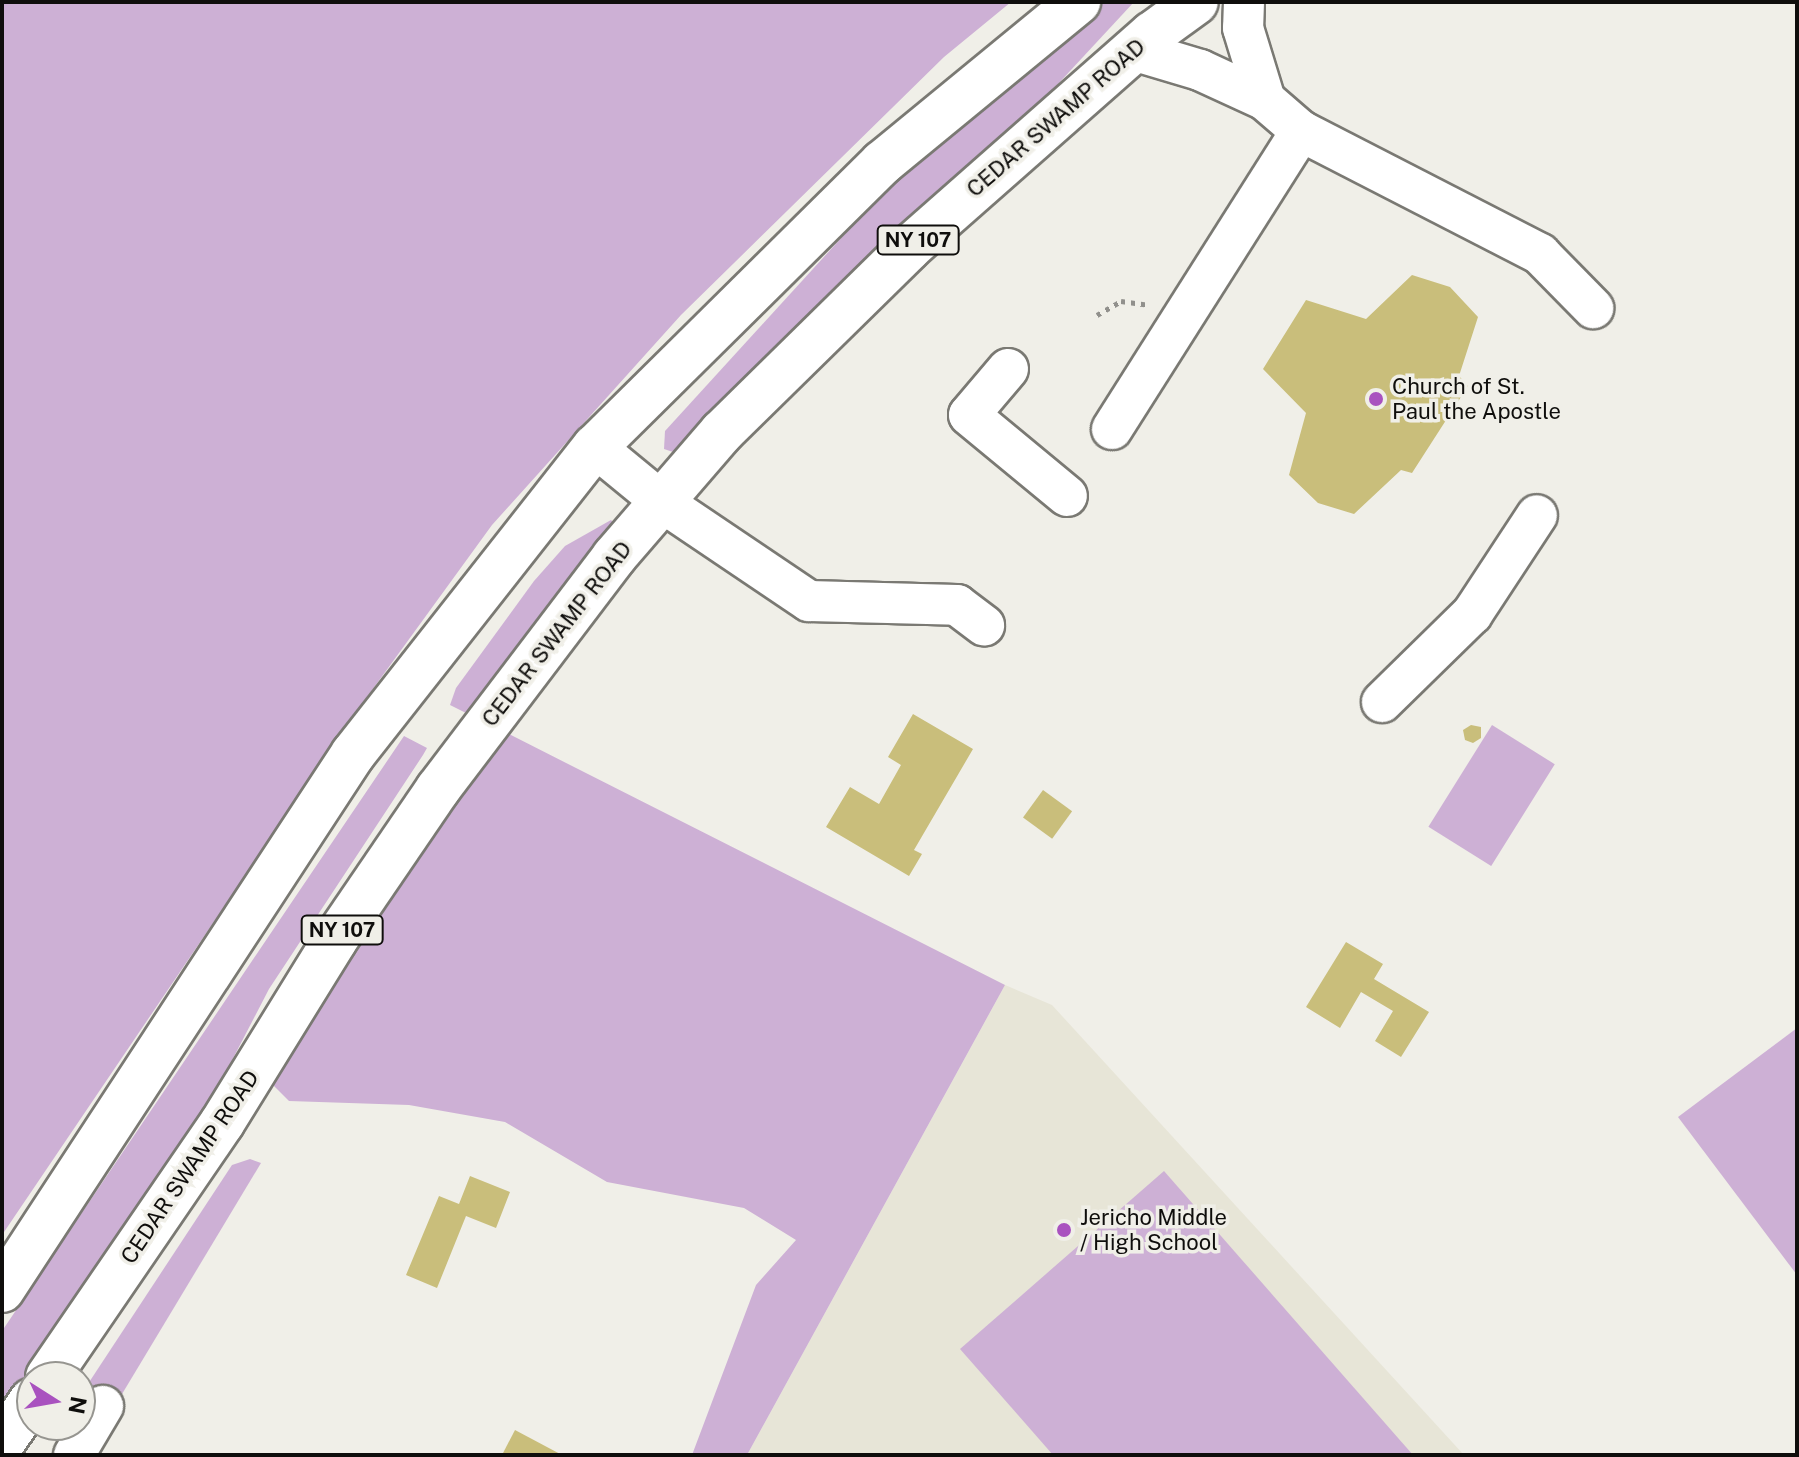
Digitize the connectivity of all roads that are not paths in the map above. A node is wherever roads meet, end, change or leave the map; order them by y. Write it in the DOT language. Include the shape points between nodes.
graph roads {
  1 [pos="1078,2"];
  2 [pos="1196,2"];
  3 [pos="1244,2"];
  4 [pos="1133,50"];
  5 [pos="1265,100"];
  6 [pos="1301,131"];
  7 [pos="1593,308"];
  8 [pos="1008,369"];
  9 [pos="1112,429"];
  10 [pos="595,447"];
  11 [pos="1067,496"];
  12 [pos="662,502"];
  13 [pos="1537,515"];
  14 [pos="984,625"];
  15 [pos="1382,702"];
  16 [pos="2,1290"];
  17 [pos="59,1361"];
  18 [pos="103,1406"];
  19 [pos="16,1423"];
  20 [pos="2,1443"];
  21 [pos="74,1455"];
  1 -- 10 [label="main road" via="882,163"];
  2 -- 4 [label="main road, CEDAR SWAMP ROAD / NY 107"];
  3 -- 5 [label="street" via="1243,28"];
  4 -- 5 [label="street" via="1200,70"];
  4 -- 12 [label="main road, CEDAR SWAMP ROAD / NY 107" via="909,248 722,432"];
  5 -- 6 [label="street"];
  6 -- 7 [label="street" via="1540,254"];
  6 -- 9 [label="street"];
  8 -- 11 [label="street" via="969,415"];
  10 -- 12 [label="street"];
  10 -- 16 [label="main road" via="353,754"];
  12 -- 14 [label="street" via="809,601 957,605"];
  12 -- 17 [label="main road, CEDAR SWAMP ROAD / NY 107" via="438,789 335,940 222,1123"];
  13 -- 15 [label="street" via="1472,614"];
  18 -- 21 [label="street"];
  19 -- 20 [label="main road"];
}
